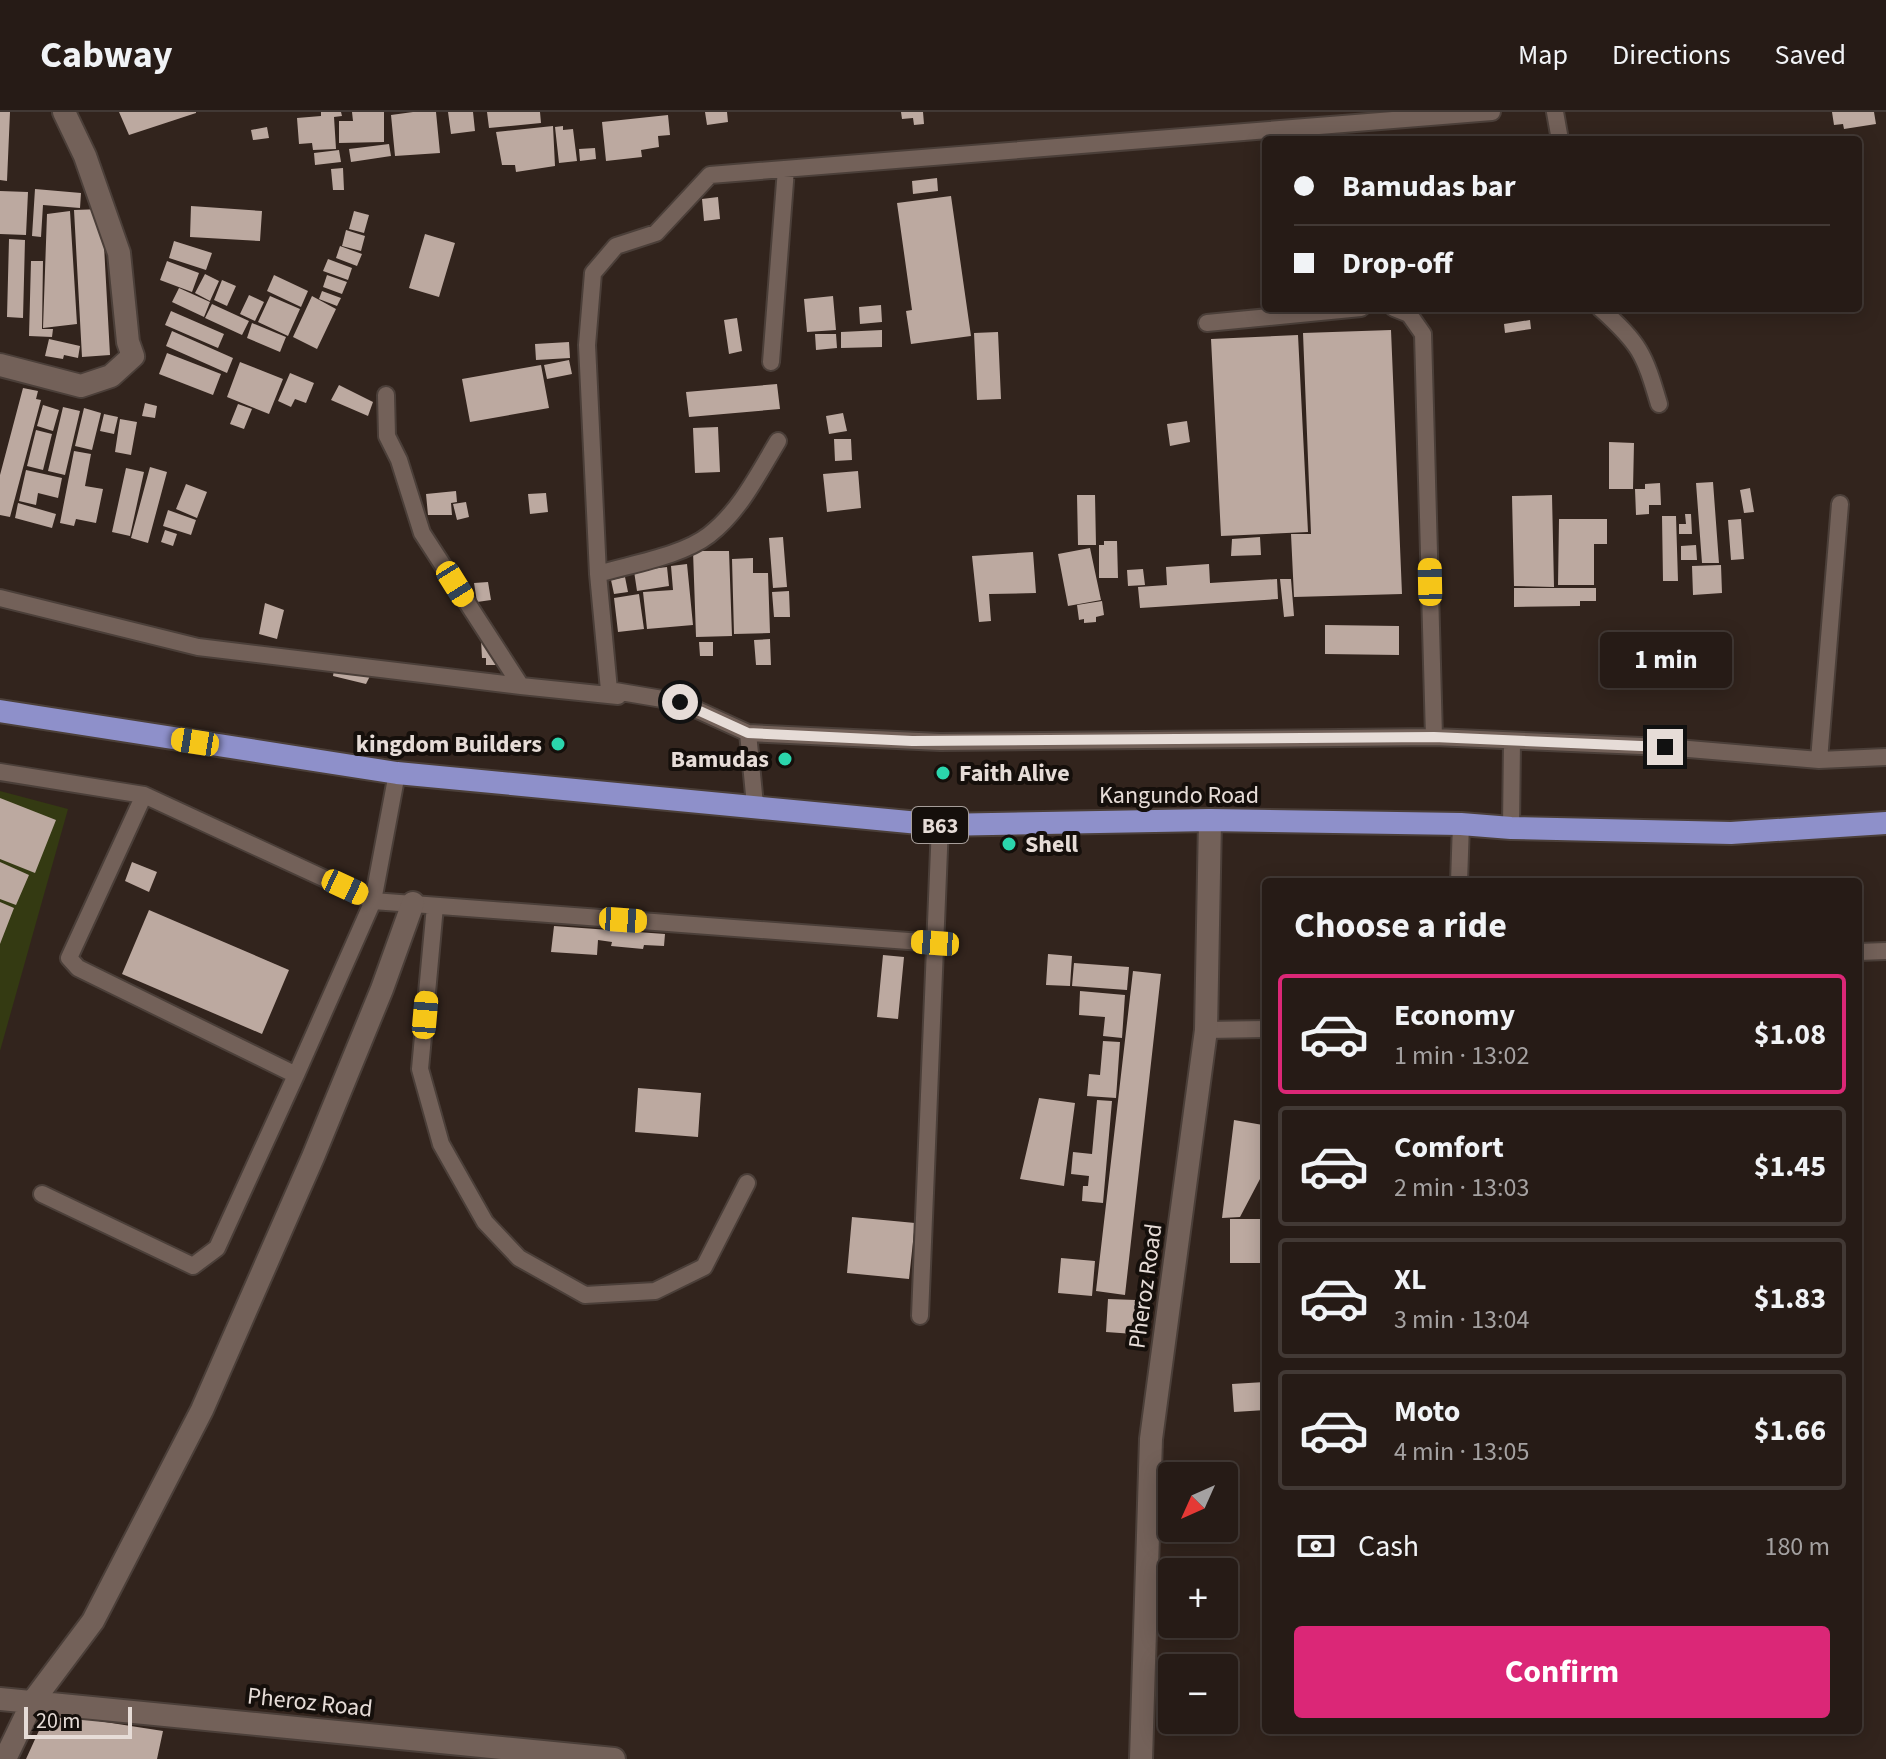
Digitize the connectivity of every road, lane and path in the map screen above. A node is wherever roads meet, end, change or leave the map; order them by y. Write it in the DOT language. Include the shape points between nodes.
graph roads {
  1 [pos="64,112"];
  2 [pos="1492,112"];
  3 [pos="1555,112"];
  4 [pos="1559,136"];
  5 [pos="786,169"];
  6 [pos="1285,312"];
  7 [pos="1404,312"];
  8 [pos="1604,312"];
  9 [pos="1207,323"];
  10 [pos="771,362"];
  11 [pos="0,365"];
  12 [pos="386,395"];
  13 [pos="1659,404"];
  14 [pos="778,441"];
  15 [pos="1840,504"];
  16 [pos="598,574"];
  17 [pos="0,598"];
  18 [pos="521,686"];
  19 [pos="680,702"];
  20 [pos="0,711"];
  21 [pos="748,733"];
  22 [pos="1434,737"];
  23 [pos="1512,741"];
  24 [pos="1886,757"];
  25 [pos="1819,760"];
  26 [pos="0,772"];
  27 [pos="397,773"];
  28 [pos="144,795"];
  29 [pos="755,805"];
  30 [pos="1210,820"];
  31 [pos="1886,823"];
  32 [pos="1461,824"];
  33 [pos="940,825"];
  34 [pos="1511,828"];
  35 [pos="1459,878"];
  36 [pos="373,901"];
  37 [pos="424,904"];
  38 [pos="935,943"];
  39 [pos="1886,951"];
  40 [pos="1862,952"];
  41 [pos="1262,1029"];
  42 [pos="1206,1030"];
  43 [pos="296,1075"];
  44 [pos="747,1183"];
  45 [pos="42,1194"];
  46 [pos="920,1316"];
  47 [pos="0,1699"];
  48 [pos="33,1701"];
  49 [pos="5,1759"];
  50 [pos="614,1759"];
  51 [pos="1141,1759"];
  1 -- 11 [label="street" via="119,253 133,356 111,376 81,386"];
  2 -- 5 [label="lane"];
  3 -- 4 [label="lane"];
  5 -- 10 [label="lane"];
  5 -- 16 [label="lane" via="710,175 656,233 616,246 593,273 587,345"];
  6 -- 9 [label="lane"];
  7 -- 22 [label="lane" via="1423,334"];
  8 -- 13 [label="lane" via="1634,340"];
  12 -- 18 [label="lane" via="387,436 422,533"];
  14 -- 16 [label="lane" via="741,503 708,536 674,552"];
  15 -- 25 [label="lane"];
  16 -- 19 [label="lane" via="609,690"];
  17 -- 18 [label="lane" via="198,647"];
  18 -- 19 [label="lane"];
  19 -- 21 [label="lane"];
  20 -- 27 [label="highway, Kangundo Road / B63"];
  21 -- 22 [label="lane" via="940,742"];
  21 -- 29 [label="lane"];
  22 -- 23 [label="lane"];
  23 -- 25 [label="lane"];
  23 -- 34 [label="lane"];
  24 -- 25 [label="lane"];
  26 -- 28 [label="lane"];
  27 -- 29 [label="highway, Kangundo Road / B63"];
  27 -- 36 [label="lane"];
  28 -- 36 [label="lane"];
  28 -- 43 [label="lane" via="69,958 78,968"];
  29 -- 33 [label="highway, Kangundo Road / B63"];
  30 -- 32 [label="highway, Kangundo Road / B63"];
  30 -- 33 [label="highway, Kangundo Road / B63"];
  30 -- 42 [label="street, Pheroz Road"];
  31 -- 34 [label="highway, Kangundo Road / B63" via="1731,833"];
  32 -- 34 [label="highway, Kangundo Road / B63"];
  32 -- 35 [label="lane"];
  33 -- 38 [label="lane"];
  36 -- 37 [label="lane"];
  36 -- 43 [label="lane"];
  37 -- 38 [label="lane"];
  37 -- 44 [label="lane" via="420,1069 441,1144 485,1222 519,1258 585,1295 655,1291 704,1267"];
  37 -- 48 [label="street" via="382,989 202,1410 93,1621"];
  38 -- 46 [label="lane"];
  39 -- 40 [label="lane"];
  41 -- 42 [label="lane"];
  42 -- 51 [label="street, Pheroz Road" via="1151,1439"];
  43 -- 45 [label="lane" via="217,1248 193,1266"];
  47 -- 48 [label="street, Pheroz Road"];
  48 -- 49 [label="street"];
  48 -- 50 [label="street, Pheroz Road"];
}
